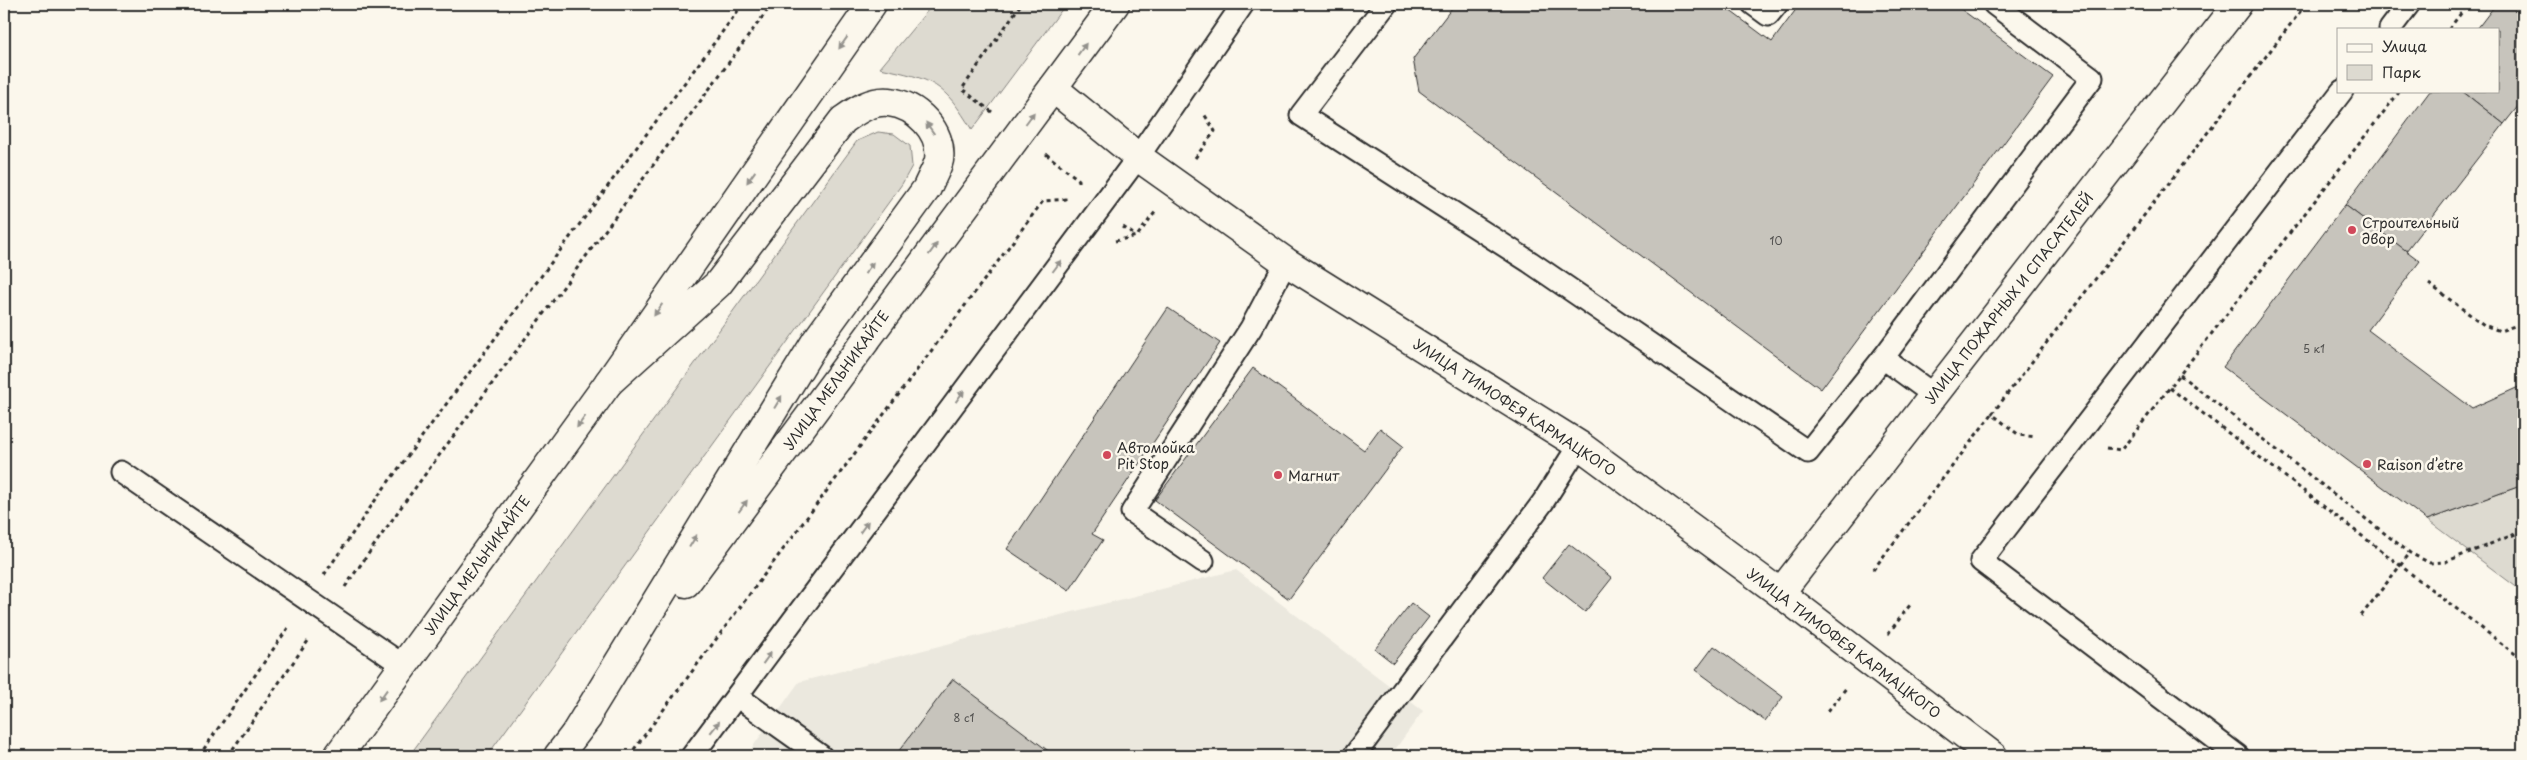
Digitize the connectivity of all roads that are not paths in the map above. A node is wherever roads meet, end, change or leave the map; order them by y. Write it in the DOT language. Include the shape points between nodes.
graph roads {
  1 [pos="872,4"];
  2 [pos="1114,4"];
  3 [pos="1243,4"];
  4 [pos="1386,4"];
  5 [pos="1753,4"];
  6 [pos="1777,4"];
  7 [pos="1994,4"];
  8 [pos="2238,4"];
  9 [pos="2409,4"];
  10 [pos="2391,28"];
  11 [pos="1053,88"];
  12 [pos="2341,92"];
  13 [pos="1138,157"];
  14 [pos="1286,262"];
  15 [pos="1883,358"];
  16 [pos="609,382"];
  17 [pos="1934,395"];
  18 [pos="1579,445"];
  19 [pos="121,472"];
  20 [pos="1202,561"];
  21 [pos="1780,593"];
  22 [pos="404,666"];
  23 [pos="738,697"];
  24 [pos="576,732"];
  25 [pos="338,756"];
  26 [pos="558,756"];
  27 [pos="692,756"];
  28 [pos="821,756"];
  29 [pos="1354,756"];
  30 [pos="1993,756"];
  31 [pos="2238,756"];
  1 -- 16 [label="main road, УЛИЦА МЕЛЬНИКАЙТЕ, one-way"];
  11 -- 2 [label="main road, УЛИЦА МЕЛЬНИКАЙТЕ, one-way"];
  3 -- 13 [label="lane"];
  4 -- 15 [label="lane" via="1301,115 1530,262 1808,452"];
  5 -- 6 [label="lane" via="1768,15"];
  7 -- 15 [label="lane" via="2092,78"];
  8 -- 17 [label="main road, УЛИЦА ПОЖАРНЫХ И СПАСАТЕЛЕЙ"];
  9 -- 10 [label="lane"];
  11 -- 13 [label="main road, УЛИЦА ТИМОФЕЯ КАРМАЦКОГО"];
  24 -- 11 [label="main road, УЛИЦА МЕЛЬНИКАЙТЕ, one-way"];
  12 -- 31 [label="lane" via="1981,561"];
  13 -- 14 [label="main road, УЛИЦА ТИМОФЕЯ КАРМАЦКОГО"];
  23 -- 13 [label="lane, one-way"];
  14 -- 18 [label="main road, УЛИЦА ТИМОФЕЯ КАРМАЦКОГО"];
  14 -- 20 [label="lane" via="1251,328 1132,512"];
  15 -- 17 [label="lane"];
  16 -- 22 [label="main road, УЛИЦА МЕЛЬНИКАЙТЕ, one-way"];
  24 -- 16 [label="main road, one-way" via="816,341 927,188 939,159 934,132 915,110 888,102 863,106 843,120 718,284"];
  17 -- 21 [label="main road, УЛИЦА ПОЖАРНЫХ И СПАСАТЕЛЕЙ"];
  18 -- 21 [label="main road, УЛИЦА ТИМОФЕЯ КАРМАЦКОГО"];
  18 -- 29 [label="lane" via="1543,502"];
  19 -- 22 [label="lane"];
  21 -- 30 [label="main road, УЛИЦА ТИМОФЕЯ КАРМАЦКОГО"];
  22 -- 25 [label="main road, УЛИЦА МЕЛЬНИКАЙТЕ, one-way"];
  27 -- 23 [label="lane, one-way"];
  23 -- 28 [label="lane"];
  24 -- 26 [label="main road, УЛИЦА МЕЛЬНИКАЙТЕ"];
}
